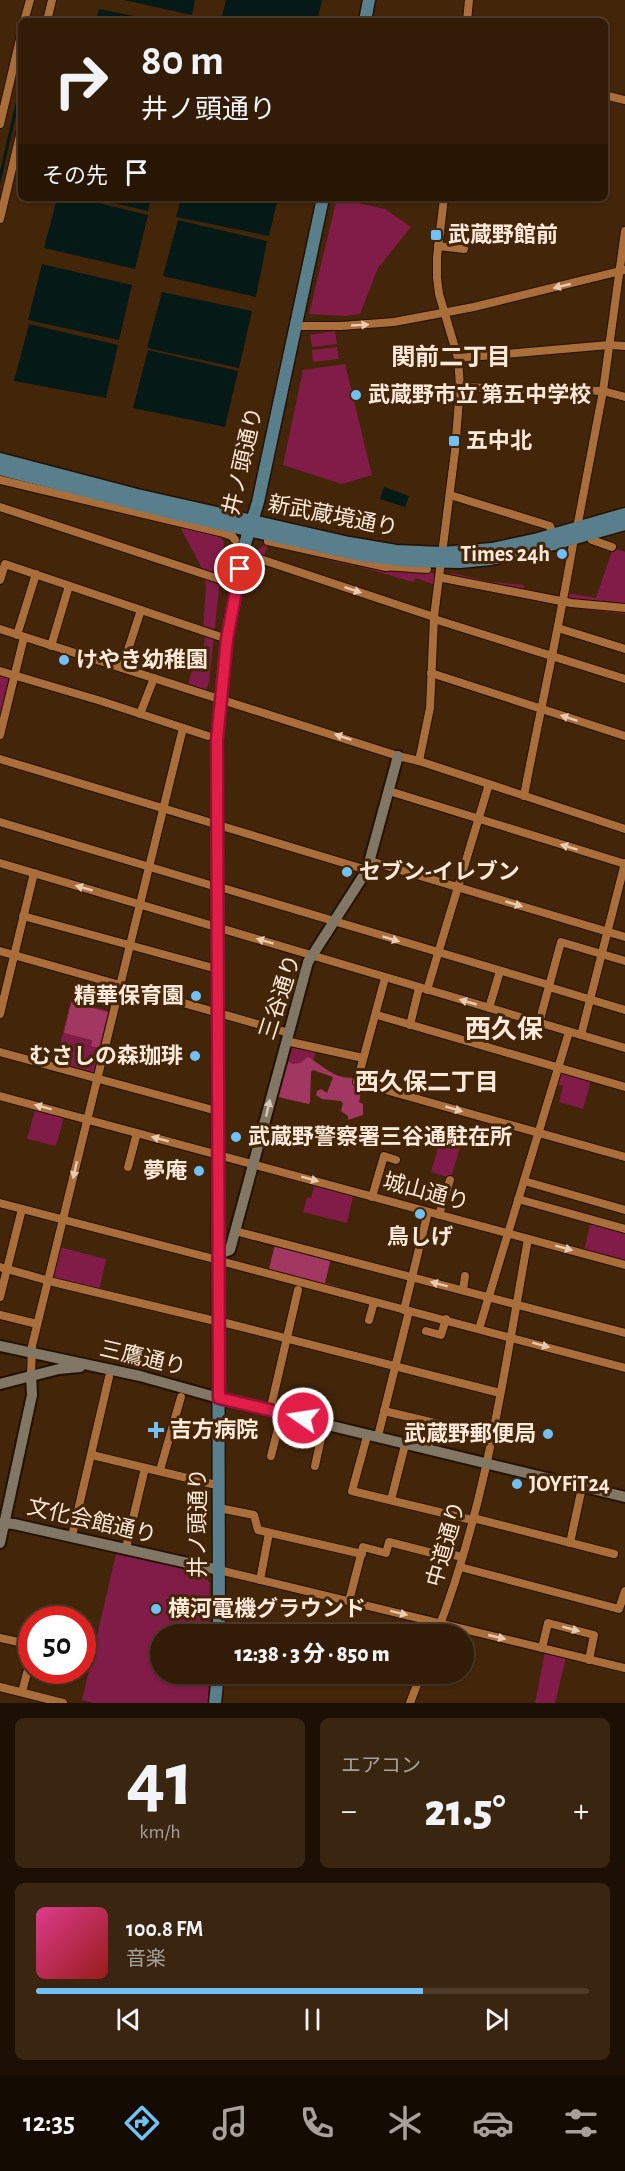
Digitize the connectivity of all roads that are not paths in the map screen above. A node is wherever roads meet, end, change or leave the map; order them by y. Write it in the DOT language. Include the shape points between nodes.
graph roads {
  1 [pos="30,0"];
  2 [pos="52,0"];
  3 [pos="369,0"];
  4 [pos="470,0"];
  5 [pos="25,18"];
  6 [pos="48,18"];
  7 [pos="365,18"];
  8 [pos="467,18"];
  9 [pos="18,44"];
  10 [pos="4,85"];
  11 [pos="608,96"];
  12 [pos="625,100"];
  13 [pos="0,124"];
  14 [pos="18,144"];
  15 [pos="322,201"];
  16 [pos="444,201"];
  17 [pos="0,219"];
  18 [pos="625,231"];
  19 [pos="438,246"];
  20 [pos="464,249"];
  21 [pos="622,272"];
  22 [pos="445,312"];
  23 [pos="294,326"];
  24 [pos="609,345"];
  25 [pos="625,346"];
  26 [pos="458,358"];
  27 [pos="460,387"];
  28 [pos="603,391"];
  29 [pos="625,397"];
  30 [pos="0,459"];
  31 [pos="0,470"];
  32 [pos="0,480"];
  33 [pos="450,495"];
  34 [pos="0,507"];
  35 [pos="625,514"];
  36 [pos="625,524"];
  37 [pos="251,526"];
  38 [pos="550,529"];
  39 [pos="575,533"];
  40 [pos="235,540"];
  41 [pos="592,540"];
  42 [pos="268,542"];
  43 [pos="612,547"];
  44 [pos="243,554"];
  45 [pos="442,557"];
  46 [pos="427,569"];
  47 [pos="36,574"];
  48 [pos="443,578"];
  49 [pos="0,580"];
  50 [pos="237,585"];
  51 [pos="69,586"];
  52 [pos="564,601"];
  53 [pos="625,608"];
  54 [pos="141,610"];
  55 [pos="434,618"];
  56 [pos="558,628"];
  57 [pos="0,629"];
  58 [pos="21,636"];
  59 [pos="227,639"];
  60 [pos="51,646"];
  61 [pos="625,649"];
  62 [pos="551,656"];
  63 [pos="122,668"];
  64 [pos="0,671"];
  65 [pos="431,674"];
  66 [pos="15,676"];
  67 [pos="154,678"];
  68 [pos="625,680"];
  69 [pos="220,699"];
  70 [pos="540,709"];
  71 [pos="140,714"];
  72 [pos="183,728"];
  73 [pos="0,735"];
  74 [pos="208,736"];
  75 [pos="625,736"];
  76 [pos="398,756"];
  77 [pos="0,759"];
  78 [pos="419,761"];
  79 [pos="489,784"];
  80 [pos="389,791"];
  81 [pos="524,796"];
  82 [pos="163,808"];
  83 [pos="478,819"];
  84 [pos="0,822"];
  85 [pos="217,824"];
  86 [pos="625,829"];
  87 [pos="0,863"];
  88 [pos="625,864"];
  89 [pos="368,865"];
  90 [pos="148,866"];
  91 [pos="34,873"];
  92 [pos="210,885"];
  93 [pos="458,887"];
  94 [pos="223,888"];
  95 [pos="140,904"];
  96 [pos="23,916"];
  97 [pos="335,922"];
  98 [pos="217,927"];
  99 [pos="608,932"];
  100 [pos="625,937"];
  101 [pos="130,944"];
  102 [pos="0,951"];
  103 [pos="438,953"];
  104 [pos="602,954"];
  105 [pos="14,955"];
  106 [pos="312,956"];
  107 [pos="625,961"];
  108 [pos="217,969"];
  109 [pos="500,971"];
  110 [pos="385,978"];
  111 [pos="119,985"];
  112 [pos="549,986"];
  113 [pos="423,989"];
  114 [pos="2,999"];
  115 [pos="591,999"];
  116 [pos="489,1008"];
  117 [pos="625,1010"];
  118 [pos="217,1013"];
  119 [pos="0,1014"];
  120 [pos="376,1015"];
  121 [pos="539,1023"];
  122 [pos="410,1025"];
  123 [pos="569,1032"];
  124 [pos="581,1035"];
  125 [pos="288,1037"];
  126 [pos="625,1048"];
  127 [pos="0,1052"];
  128 [pos="363,1058"];
  129 [pos="558,1068"];
  130 [pos="96,1078"];
  131 [pos="625,1087"];
  132 [pos="0,1096"];
  133 [pos="217,1111"];
  134 [pos="86,1119"];
  135 [pos="137,1133"];
  136 [pos="539,1133"];
  137 [pos="217,1154"];
  138 [pos="625,1157"];
  139 [pos="396,1160"];
  140 [pos="253,1164"];
  141 [pos="128,1167"];
  142 [pos="450,1180"];
  143 [pos="524,1181"];
  144 [pos="372,1197"];
  145 [pos="518,1199"];
  146 [pos="0,1203"];
  147 [pos="22,1209"];
  148 [pos="625,1210"];
  149 [pos="428,1212"];
  150 [pos="439,1215"];
  151 [pos="63,1220"];
  152 [pos="625,1229"];
  153 [pos="235,1231"];
  154 [pos="508,1233"];
  155 [pos="528,1239"];
  156 [pos="220,1259"];
  157 [pos="625,1265"];
  158 [pos="3,1268"];
  159 [pos="411,1276"];
  160 [pos="465,1276"];
  161 [pos="47,1281"];
  162 [pos="298,1290"];
  163 [pos="463,1290"];
  164 [pos="0,1297"];
  165 [pos="489,1297"];
  166 [pos="374,1302"];
  167 [pos="516,1304"];
  168 [pos="406,1310"];
  169 [pos="0,1315"];
  170 [pos="446,1319"];
  171 [pos="369,1320"];
  172 [pos="215,1321"];
  173 [pos="37,1324"];
  174 [pos="479,1329"];
  175 [pos="426,1331"];
  176 [pos="625,1333"];
  177 [pos="510,1337"];
  178 [pos="287,1339"];
  179 [pos="0,1346"];
  180 [pos="31,1353"];
  181 [pos="395,1366"];
  182 [pos="99,1368"];
  183 [pos="625,1368"];
  184 [pos="31,1375"];
  185 [pos="109,1377"];
  186 [pos="0,1384"];
  187 [pos="500,1393"];
  188 [pos="181,1397"];
  189 [pos="219,1398"];
  190 [pos="270,1411"];
  191 [pos="384,1411"];
  192 [pos="282,1413"];
  193 [pos="439,1424"];
  194 [pos="322,1429"];
  195 [pos="378,1436"];
  196 [pos="366,1440"];
  197 [pos="404,1449"];
  198 [pos="92,1455"];
  199 [pos="271,1456"];
  200 [pos="487,1462"];
  201 [pos="315,1466"];
  202 [pos="145,1468"];
  203 [pos="160,1470"];
  204 [pos="212,1484"];
  205 [pos="581,1492"];
  206 [pos="625,1497"];
  207 [pos="391,1500"];
  208 [pos="219,1508"];
  209 [pos="472,1519"];
  210 [pos="2,1524"];
  211 [pos="269,1533"];
  212 [pos="72,1536"];
  213 [pos="0,1543"];
  214 [pos="570,1543"];
  215 [pos="126,1548"];
  216 [pos="362,1554"];
  217 [pos="614,1554"];
  218 [pos="462,1557"];
  219 [pos="460,1567"];
  220 [pos="219,1570"];
  221 [pos="260,1580"];
  222 [pos="625,1591"];
  223 [pos="349,1601"];
  224 [pos="219,1624"];
  225 [pos="440,1624"];
  226 [pos="474,1632"];
  227 [pos="0,1638"];
  228 [pos="18,1642"];
  229 [pos="542,1648"];
  230 [pos="589,1660"];
  231 [pos="625,1668"];
  232 [pos="24,1684"];
  233 [pos="217,1684"];
  234 [pos="417,1684"];
  235 [pos="0,1687"];
  236 [pos="22,1692"];
  237 [pos="63,1703"];
  238 [pos="215,1703"];
  239 [pos="410,1703"];
  1 -- 5 [label="street"];
  2 -- 6 [label="street"];
  3 -- 7 [label="main road"];
  4 -- 8 [label="street"];
  9 -- 10 [label="street"];
  10 -- 13 [label="street"];
  11 -- 12 [label="street"];
  14 -- 17 [label="street"];
  15 -- 23 [label="main road, 井ノ頭通り"];
  16 -- 19 [label="street"];
  18 -- 21 [label="street"];
  19 -- 20 [label="street"];
  19 -- 22 [label="street" via="437,278"];
  21 -- 22 [label="street, one-way"];
  21 -- 24 [label="street"];
  23 -- 22 [label="street, one-way" via="368,325"];
  22 -- 26 [label="street"];
  23 -- 37 [label="main road, 井ノ頭通り"];
  24 -- 25 [label="street"];
  24 -- 26 [label="street"];
  24 -- 28 [label="street"];
  26 -- 27 [label="street"];
  27 -- 28 [label="street"];
  27 -- 33 [label="street"];
  28 -- 29 [label="street"];
  28 -- 39 [label="street"];
  30 -- 37 [label="main road, 新武蔵境通り"];
  31 -- 37 [label="main road, 新武蔵境通り" via="171,513"];
  32 -- 40 [label="street" via="220,532"];
  33 -- 38 [label="street"];
  33 -- 45 [label="street"];
  34 -- 50 [label="street"];
  35 -- 39 [label="main road, 新武蔵境通り"];
  36 -- 39 [label="main road, 新武蔵境通り"];
  37 -- 44 [label="main road, 井ノ頭通り"];
  37 -- 45 [label="main road, 新武蔵境通り"];
  39 -- 45 [label="main road, 新武蔵境通り"];
  39 -- 52 [label="street"];
  41 -- 43 [label="street"];
  42 -- 46 [label="street" via="386,567"];
  44 -- 50 [label="main road, 井ノ頭通り"];
  44 -- 55 [label="street, one-way"];
  45 -- 55 [label="street"];
  47 -- 49 [label="street" via="5,564"];
  47 -- 51 [label="street"];
  47 -- 58 [label="street"];
  48 -- 52 [label="street"];
  50 -- 59 [label="main road, 井ノ頭通り"];
  51 -- 54 [label="street"];
  51 -- 60 [label="street"];
  52 -- 53 [label="street"];
  52 -- 56 [label="street"];
  54 -- 59 [label="street"];
  54 -- 63 [label="street"];
  55 -- 62 [label="street"];
  55 -- 65 [label="street"];
  56 -- 61 [label="street"];
  56 -- 62 [label="street"];
  57 -- 58 [label="street"];
  58 -- 60 [label="street"];
  58 -- 66 [label="street"];
  59 -- 69 [label="main road, 井ノ頭通り"];
  60 -- 63 [label="street"];
  62 -- 68 [label="street"];
  62 -- 70 [label="street"];
  63 -- 67 [label="street"];
  64 -- 66 [label="street"];
  65 -- 70 [label="street"];
  65 -- 78 [label="street" via="430,708"];
  66 -- 71 [label="street"];
  66 -- 73 [label="street"];
  67 -- 69 [label="street"];
  67 -- 71 [label="street"];
  76 -- 69 [label="street, one-way"];
  69 -- 85 [label="main road, 井ノ頭通り"];
  75 -- 70 [label="street, one-way"];
  70 -- 81 [label="street"];
  71 -- 72 [label="street"];
  72 -- 74 [label="street"];
  72 -- 82 [label="street"];
  76 -- 78 [label="street"];
  76 -- 80 [label="street, 三谷通り"];
  77 -- 82 [label="street"];
  78 -- 79 [label="street"];
  79 -- 81 [label="street"];
  79 -- 83 [label="street"];
  80 -- 83 [label="street"];
  80 -- 89 [label="street, 三谷通り"];
  81 -- 86 [label="street"];
  82 -- 85 [label="street"];
  82 -- 90 [label="street"];
  88 -- 83 [label="street, one-way"];
  83 -- 93 [label="street"];
  84 -- 90 [label="street"];
  85 -- 89 [label="street"];
  85 -- 98 [label="main road, 井ノ頭通り"];
  87 -- 91 [label="street"];
  88 -- 99 [label="street"];
  89 -- 93 [label="street"];
  89 -- 97 [label="street, 三谷通り"];
  90 -- 92 [label="street"];
  90 -- 95 [label="street"];
  95 -- 91 [label="street, one-way"];
  91 -- 96 [label="street"];
  93 -- 99 [label="street, one-way"];
  93 -- 103 [label="street"];
  94 -- 97 [label="street"];
  95 -- 98 [label="street"];
  95 -- 101 [label="street"];
  96 -- 101 [label="street"];
  96 -- 105 [label="street"];
  97 -- 103 [label="street, one-way"];
  97 -- 106 [label="street, 三谷通り"];
  106 -- 98 [label="street, one-way"];
  98 -- 108 [label="main road, 井ノ頭通り"];
  99 -- 100 [label="street"];
  99 -- 104 [label="street"];
  101 -- 108 [label="street"];
  101 -- 111 [label="street"];
  102 -- 105 [label="street"];
  103 -- 109 [label="street"];
  103 -- 113 [label="street"];
  104 -- 107 [label="street"];
  104 -- 112 [label="street" via="561,942"];
  104 -- 115 [label="street"];
  105 -- 111 [label="street"];
  105 -- 114 [label="street"];
  106 -- 110 [label="street"];
  106 -- 125 [label="street, 三谷通り"];
  108 -- 118 [label="main road, 井ノ頭通り"];
  109 -- 112 [label="street"];
  109 -- 116 [label="street"];
  110 -- 113 [label="street"];
  110 -- 120 [label="street"];
  111 -- 118 [label="street"];
  111 -- 130 [label="street"];
  112 -- 115 [label="street"];
  112 -- 121 [label="street"];
  116 -- 113 [label="street, one-way"];
  113 -- 122 [label="street"];
  114 -- 119 [label="street"];
  115 -- 117 [label="street"];
  115 -- 124 [label="street"];
  116 -- 121 [label="street"];
  118 -- 125 [label="street"];
  118 -- 133 [label="main road, 井ノ頭通り"];
  120 -- 122 [label="street"];
  120 -- 128 [label="street"];
  121 -- 123 [label="street"];
  122 -- 129 [label="street"];
  123 -- 124 [label="street"];
  123 -- 129 [label="street"];
  124 -- 126 [label="street"];
  125 -- 128 [label="street"];
  140 -- 125 [label="street, 三谷通り, one-way"];
  127 -- 130 [label="street"];
  128 -- 136 [label="street, one-way" via="357,1082"];
  129 -- 131 [label="street"];
  129 -- 136 [label="street"];
  130 -- 133 [label="street"];
  130 -- 134 [label="street"];
  134 -- 132 [label="street, 城山通り, one-way"];
  133 -- 137 [label="main road, 井ノ頭通り"];
  134 -- 135 [label="street, 城山通り"];
  134 -- 151 [label="street, one-way"];
  137 -- 135 [label="street, 城山通り, one-way"];
  135 -- 141 [label="street"];
  136 -- 138 [label="street"];
  136 -- 143 [label="street"];
  137 -- 140 [label="street, 城山通り"];
  137 -- 156 [label="main road, 井ノ頭通り"];
  139 -- 144 [label="street" via="385,1153"];
  140 -- 144 [label="street, 城山通り, one-way"];
  140 -- 153 [label="street, 三谷通り"];
  142 -- 150 [label="street"];
  143 -- 145 [label="street"];
  143 -- 148 [label="street"];
  144 -- 149 [label="street, 城山通り"];
  145 -- 152 [label="street"];
  145 -- 154 [label="street"];
  146 -- 147 [label="street"];
  147 -- 151 [label="street"];
  147 -- 158 [label="street"];
  149 -- 150 [label="street, 城山通り"];
  149 -- 159 [label="street"];
  150 -- 154 [label="street, 城山通り"];
  151 -- 156 [label="street"];
  151 -- 161 [label="street"];
  153 -- 156 [label="street, 三谷通り" via="230,1250"];
  153 -- 159 [label="street"];
  154 -- 155 [label="street, 城山通り"];
  154 -- 165 [label="street"];
  155 -- 157 [label="street, 城山通り, one-way"];
  155 -- 167 [label="street, 中道通り"];
  156 -- 166 [label="street"];
  156 -- 172 [label="main road, 井ノ頭通り"];
  158 -- 161 [label="street"];
  158 -- 164 [label="street"];
  163 -- 159 [label="street, one-way"];
  159 -- 168 [label="street"];
  160 -- 163 [label="street"];
  161 -- 172 [label="street"];
  161 -- 173 [label="street"];
  162 -- 178 [label="street"];
  163 -- 165 [label="street"];
  165 -- 167 [label="street"];
  165 -- 174 [label="street"];
  166 -- 168 [label="street"];
  166 -- 171 [label="street"];
  167 -- 176 [label="street"];
  167 -- 177 [label="street, 中道通り"];
  168 -- 170 [label="street"];
  168 -- 181 [label="street"];
  169 -- 173 [label="street"];
  170 -- 174 [label="street"];
  170 -- 175 [label="street" via="441,1335"];
  172 -- 178 [label="street"];
  172 -- 189 [label="main road, 井ノ頭通り"];
  173 -- 180 [label="street"];
  174 -- 177 [label="street"];
  177 -- 183 [label="street, one-way"];
  177 -- 187 [label="street, 中道通り"];
  178 -- 181 [label="street"];
  178 -- 190 [label="street"];
  179 -- 180 [label="street, 三鷹通り"];
  180 -- 182 [label="street, 三鷹通り"];
  180 -- 184 [label="street"];
  181 -- 187 [label="street"];
  181 -- 191 [label="street"];
  182 -- 184 [label="street" via="77,1367"];
  182 -- 189 [label="street, 三鷹通り"];
  184 -- 186 [label="street"];
  184 -- 210 [label="street" via="32,1395"];
  185 -- 198 [label="street"];
  187 -- 200 [label="street, 中道通り"];
  188 -- 203 [label="street"];
  189 -- 190 [label="street, 三鷹通り"];
  189 -- 208 [label="main road, 井ノ頭通り"];
  190 -- 192 [label="street, 三鷹通り"];
  191 -- 193 [label="street"];
  191 -- 195 [label="street"];
  192 -- 195 [label="street, 三鷹通り"];
  192 -- 199 [label="street"];
  194 -- 201 [label="street"];
  195 -- 200 [label="street, 三鷹通り"];
  196 -- 207 [label="street" via="352,1491"];
  197 -- 207 [label="street"];
  198 -- 202 [label="street"];
  198 -- 212 [label="street"];
  200 -- 206 [label="street, 三鷹通り"];
  200 -- 209 [label="street, 中道通り"];
  202 -- 203 [label="street"];
  202 -- 215 [label="street"];
  203 -- 204 [label="street"];
  205 -- 214 [label="street"];
  207 -- 209 [label="street"];
  208 -- 211 [label="street" via="254,1515 258,1530"];
  208 -- 220 [label="main road, 井ノ頭通り"];
  209 -- 214 [label="street"];
  209 -- 218 [label="street, 中道通り"];
  210 -- 212 [label="street, 文化会館通り"];
  210 -- 213 [label="street"];
  211 -- 216 [label="street"];
  211 -- 221 [label="street"];
  212 -- 215 [label="street, 文化会館通り"];
  214 -- 217 [label="street"];
  215 -- 220 [label="street, 文化会館通り"];
  216 -- 218 [label="street" via="363,1547 386,1553 389,1542"];
  216 -- 223 [label="street"];
  218 -- 219 [label="street, 中道通り"];
  219 -- 222 [label="street" via="619,1609"];
  219 -- 225 [label="street, 中道通り"];
  220 -- 221 [label="street, 文化会館通り"];
  220 -- 224 [label="main road, 井ノ頭通り"];
  221 -- 223 [label="street, 文化会館通り"];
  223 -- 225 [label="street, 文化会館通り, one-way"];
  226 -- 229 [label="street, 文化会館通り, one-way"];
  227 -- 228 [label="street"];
  229 -- 230 [label="street, 文化会館通り"];
  229 -- 230 [label="street, one-way" via="548,1623 594,1635"];
  230 -- 231 [label="street, 文化会館通り"];
  232 -- 236 [label="street"];
  233 -- 238 [label="main road"];
  234 -- 239 [label="street"];
  235 -- 236 [label="street"];
  236 -- 237 [label="street"];
}
